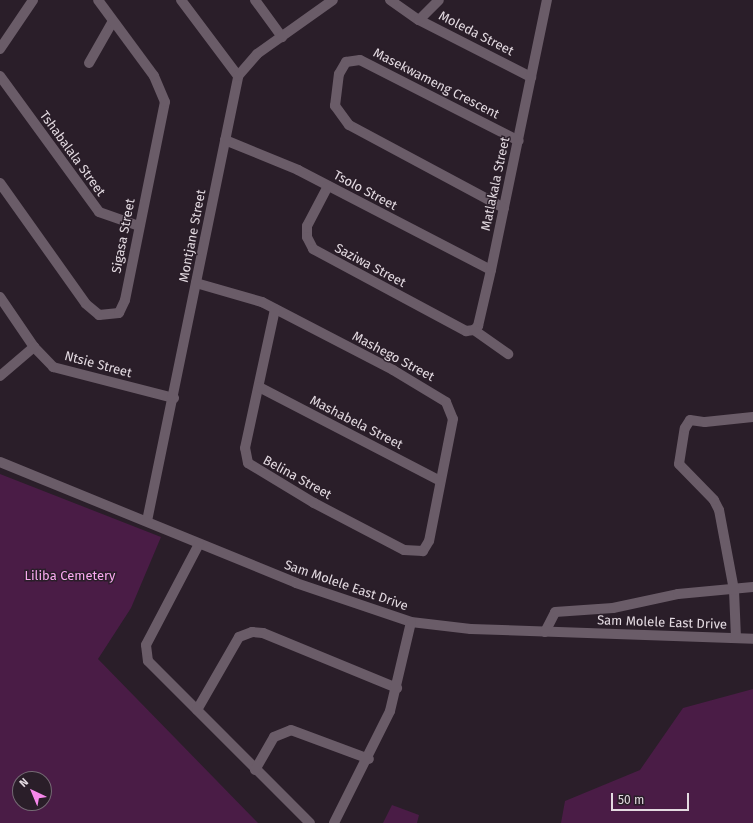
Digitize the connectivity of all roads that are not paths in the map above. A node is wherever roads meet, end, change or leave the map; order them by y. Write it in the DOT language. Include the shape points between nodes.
graph roads {
  1 [pos="33,0"];
  2 [pos="98,0"];
  3 [pos="181,0"];
  4 [pos="255,0"];
  5 [pos="333,0"];
  6 [pos="390,0"];
  7 [pos="439,0"];
  8 [pos="547,0"];
  9 [pos="419,20"];
  10 [pos="113,21"];
  11 [pos="282,37"];
  12 [pos="0,49"];
  13 [pos="89,62"];
  14 [pos="0,76"];
  15 [pos="238,76"];
  16 [pos="531,77"];
  17 [pos="225,140"];
  18 [pos="518,141"];
  19 [pos="0,183"];
  20 [pos="328,186"];
  21 [pos="504,208"];
  22 [pos="139,226"];
  23 [pos="492,270"];
  24 [pos="196,283"];
  25 [pos="0,297"];
  26 [pos="275,309"];
  27 [pos="476,328"];
  28 [pos="34,347"];
  29 [pos="508,354"];
  30 [pos="0,376"];
  31 [pos="259,387"];
  32 [pos="174,398"];
  33 [pos="753,417"];
  34 [pos="0,462"];
  35 [pos="440,481"];
  36 [pos="147,521"];
  37 [pos="430,541"];
  38 [pos="199,544"];
  39 [pos="753,587"];
  40 [pos="734,590"];
  41 [pos="411,622"];
  42 [pos="545,632"];
  43 [pos="736,638"];
  44 [pos="753,639"];
  45 [pos="398,688"];
  46 [pos="197,710"];
  47 [pos="369,759"];
  48 [pos="255,770"];
  49 [pos="310,823"];
  50 [pos="334,823"];
  1 -- 12 [label="street"];
  2 -- 10 [label="street, Sigasa Street"];
  3 -- 15 [label="street"];
  4 -- 11 [label="street"];
  5 -- 11 [label="street"];
  6 -- 9 [label="street, Moleda Street"];
  7 -- 9 [label="street"];
  8 -- 16 [label="street, Matlakala Street"];
  9 -- 16 [label="street, Moleda Street"];
  10 -- 13 [label="street"];
  10 -- 22 [label="street, Sigasa Street" via="154,76 166,102"];
  11 -- 15 [label="street" via="258,54"];
  14 -- 22 [label="street, Tshabalala Street" via="99,212"];
  15 -- 17 [label="street, Montjane Street"];
  16 -- 18 [label="street, Matlakala Street"];
  17 -- 20 [label="street, Tsolo Street" via="278,161"];
  17 -- 24 [label="street, Montjane Street"];
  18 -- 21 [label="street, Matlakala Street"];
  18 -- 21 [label="street, Masekwameng Crescent" via="360,60 346,62 339,74 335,106 342,120 349,126"];
  19 -- 22 [label="street, Sigasa Street" via="86,304 99,315 111,316 119,313 123,307"];
  20 -- 23 [label="street, Tsolo Street"];
  20 -- 27 [label="street, Saziwa Street" via="306,226 307,237 313,249 466,331"];
  21 -- 23 [label="street, Matlakala Street"];
  23 -- 27 [label="street, Matlakala Street"];
  24 -- 26 [label="street, Mashego Street" via="248,296"];
  24 -- 32 [label="street, Montjane Street"];
  25 -- 28 [label="street, Ntsie Street"];
  26 -- 31 [label="street, Belina Street"];
  26 -- 35 [label="street, Mashego Street" via="393,370 446,402 453,419"];
  27 -- 29 [label="street"];
  28 -- 30 [label="street"];
  28 -- 32 [label="street, Ntsie Street" via="60,370"];
  31 -- 35 [label="street, Mashabela Street"];
  31 -- 37 [label="street, Belina Street" via="245,448 245,457 254,469 404,550 423,551"];
  32 -- 36 [label="street, Montjane Street"];
  33 -- 40 [label="street" via="705,422 690,420 685,428 679,464 714,500 719,510"];
  34 -- 36 [label="street, Sam Molele East Drive"];
  35 -- 37 [label="street, Mashego Street"];
  36 -- 38 [label="street, Sam Molele East Drive"];
  38 -- 41 [label="street, Sam Molele East Drive" via="296,583"];
  38 -- 46 [label="street" via="146,649 148,661"];
  39 -- 40 [label="street"];
  40 -- 42 [label="street" via="678,594 613,608 555,612"];
  40 -- 43 [label="street"];
  41 -- 42 [label="street, Sam Molele East Drive"];
  41 -- 45 [label="street"];
  42 -- 43 [label="street, Sam Molele East Drive"];
  43 -- 44 [label="street, Sam Molele East Drive"];
  45 -- 46 [label="street" via="263,633 252,632 239,637"];
  45 -- 47 [label="street"];
  46 -- 48 [label="street"];
  47 -- 48 [label="street" via="291,730 274,737"];
  47 -- 50 [label="street"];
  48 -- 49 [label="street"];
}
